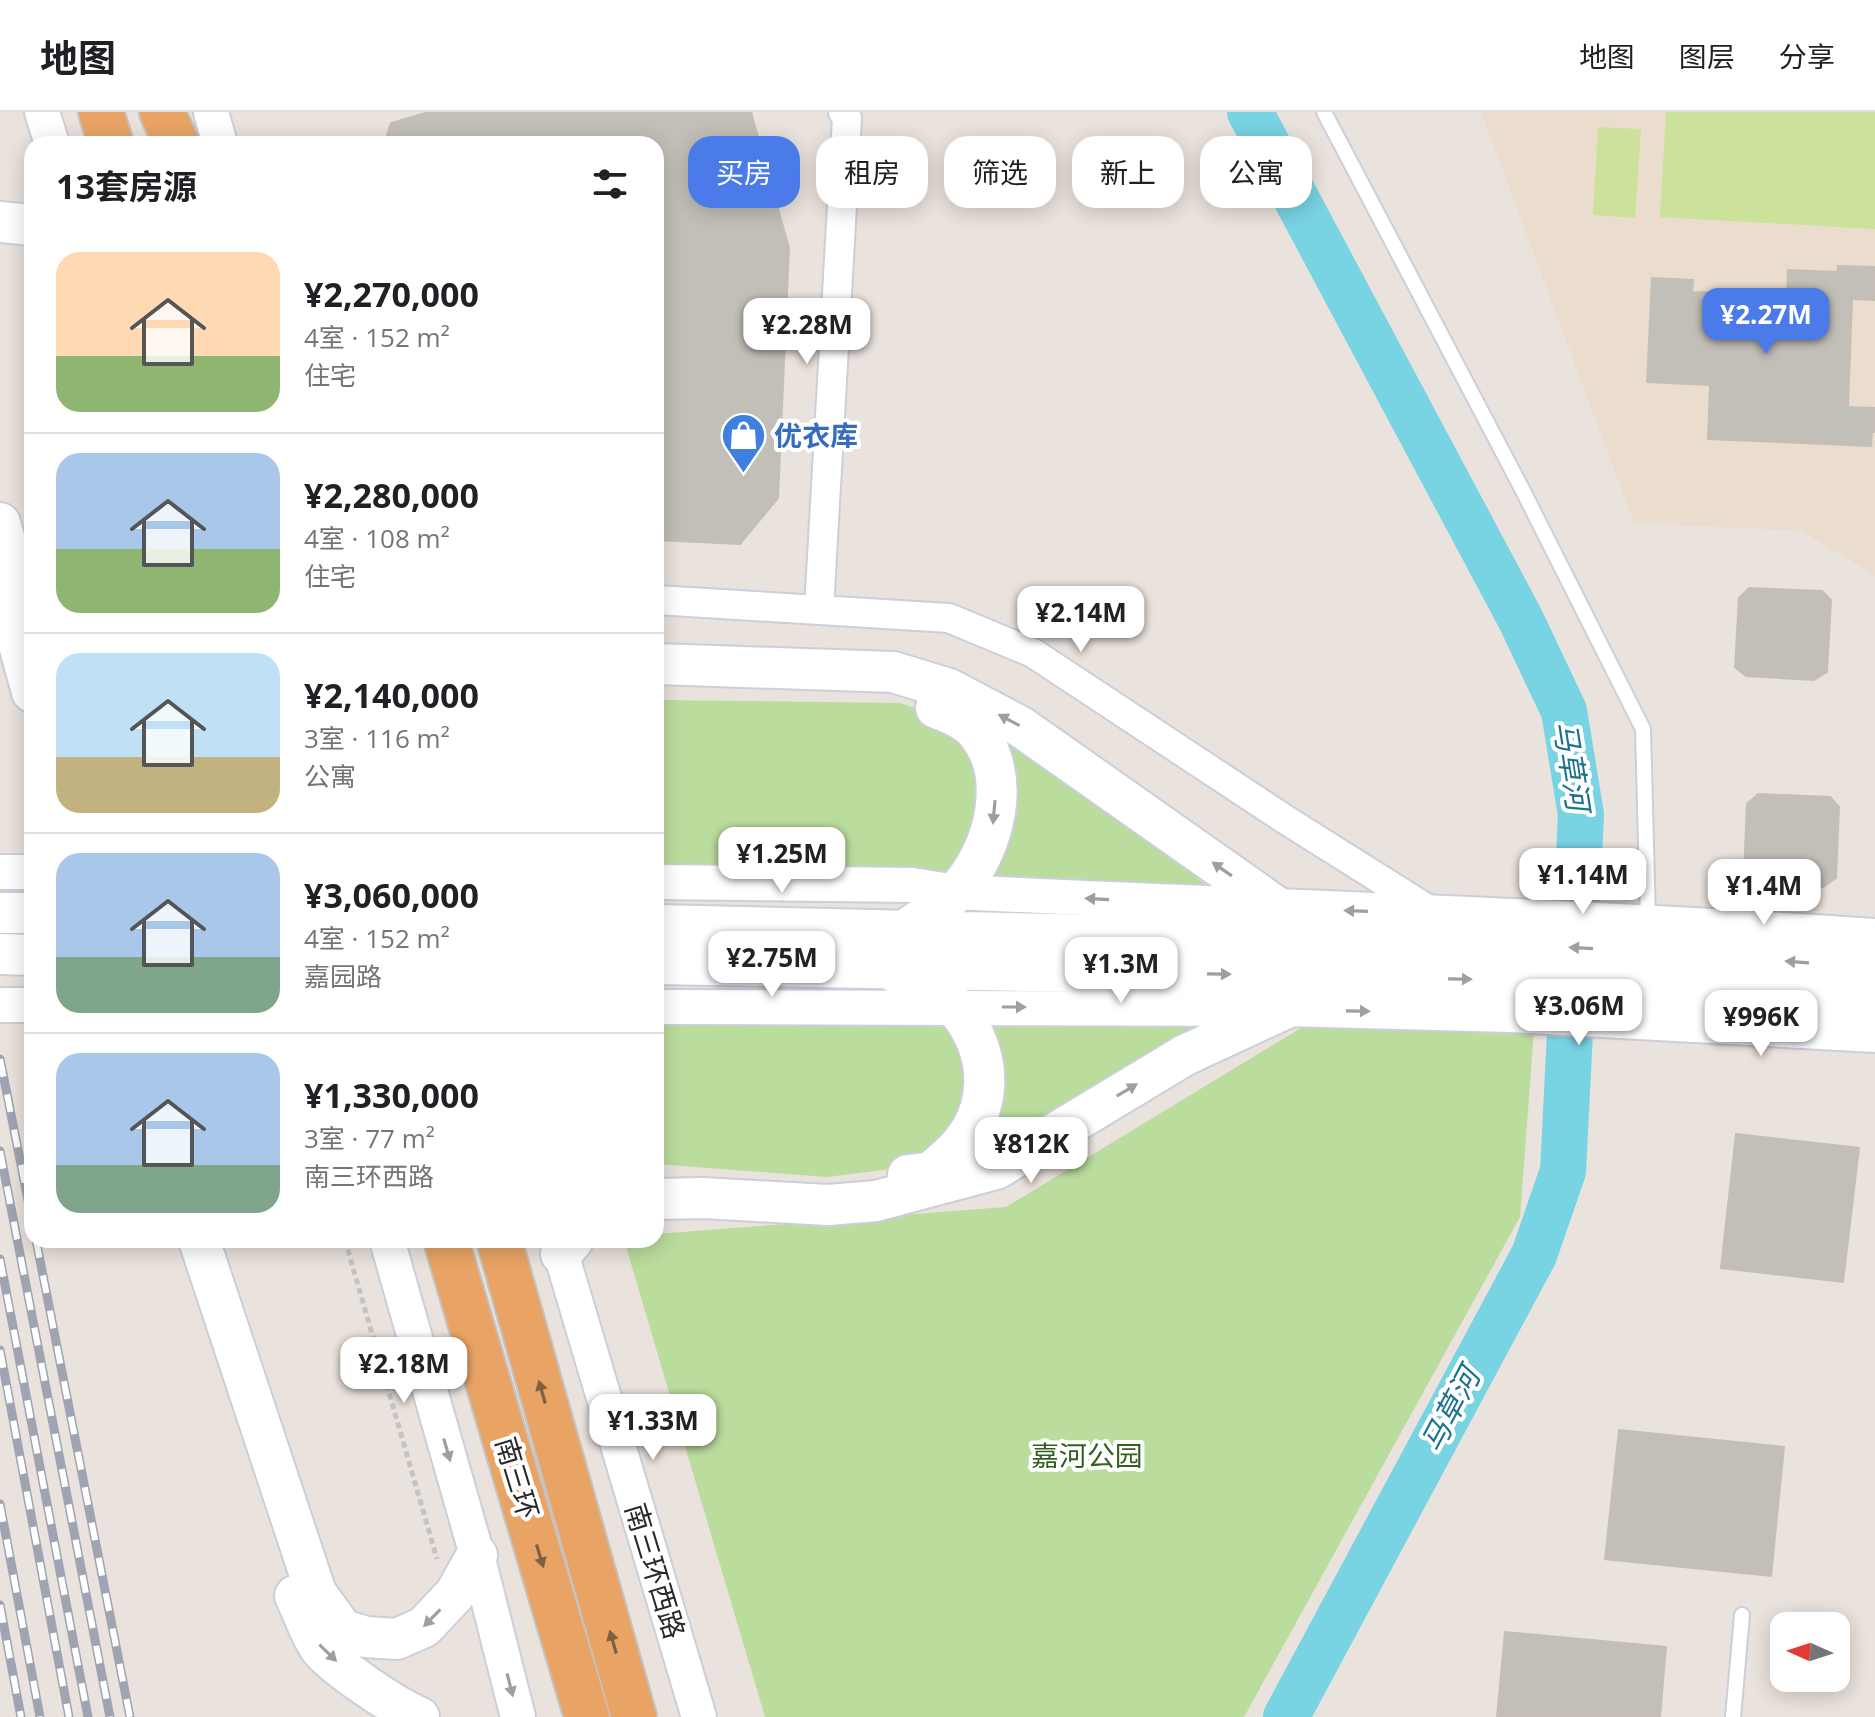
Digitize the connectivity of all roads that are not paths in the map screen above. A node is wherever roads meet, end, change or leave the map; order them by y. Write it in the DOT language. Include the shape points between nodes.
graph roads {
  1 [pos="42,112"];
  2 [pos="101,112"];
  3 [pos="159,112"];
  4 [pos="211,112"];
  5 [pos="843,112"];
  6 [pos="1324,112"];
  7 [pos="50,136"];
  8 [pos="108,136"];
  9 [pos="164,136"];
  10 [pos="172,136"];
  11 [pos="218,136"];
  12 [pos="0,222"];
  13 [pos="24,224"];
  14 [pos="0,523"];
  15 [pos="0,575"];
  16 [pos="664,600"];
  17 [pos="24,607"];
  18 [pos="819,609"];
  19 [pos="24,663"];
  20 [pos="664,664"];
  21 [pos="664,687"];
  22 [pos="0,872"];
  23 [pos="24,872"];
  24 [pos="664,882"];
  25 [pos="956,892"];
  26 [pos="1278,908"];
  27 [pos="0,913"];
  28 [pos="24,913"];
  29 [pos="1435,914"];
  30 [pos="664,925"];
  31 [pos="907,929"];
  32 [pos="1875,936"];
  33 [pos="1334,942"];
  34 [pos="0,954"];
  35 [pos="24,955"];
  36 [pos="1512,960"];
  37 [pos="664,964"];
  38 [pos="1875,967"];
  39 [pos="889,969"];
  40 [pos="1647,970"];
  41 [pos="1354,976"];
  42 [pos="1875,1001"];
  43 [pos="0,1005"];
  44 [pos="24,1005"];
  45 [pos="956,1006"];
  46 [pos="664,1007"];
  47 [pos="1287,1009"];
  48 [pos="1875,1035"];
  49 [pos="664,1179"];
  50 [pos="664,1199"];
  51 [pos="179,1248"];
  52 [pos="202,1248"];
  53 [pos="389,1248"];
  54 [pos="448,1248"];
  55 [pos="501,1248"];
  56 [pos="565,1248"];
  57 [pos="477,1555"];
  58 [pos="1742,1615"];
  59 [pos="419,1717"];
  60 [pos="518,1717"];
  61 [pos="587,1717"];
  62 [pos="634,1717"];
  63 [pos="699,1717"];
  64 [pos="1733,1717"];
  1 -- 7 [label="street"];
  2 -- 8 [label="highway"];
  3 -- 9 [label="highway"];
  3 -- 10 [label="highway"];
  4 -- 11 [label="street"];
  5 -- 18 [label="street" via="847,118"];
  6 -- 40 [label="lane" via="1643,729"];
  12 -- 13 [label="main road"];
  14 -- 17 [label="main road"];
  15 -- 19 [label="main road"];
  16 -- 18 [label="street"];
  18 -- 29 [label="street" via="949,618 1033,653"];
  26 -- 20 [label="main road, one-way" via="1021,727 949,689 893,672"];
  21 -- 25 [label="main road, one-way" via="903,696 973,727 989,752 997,814 984,854"];
  22 -- 23 [label="street"];
  24 -- 25 [label="street" via="912,885"];
  26 -- 25 [label="street, one-way"];
  25 -- 31 [label="main road"];
  29 -- 26 [label="street, one-way"];
  26 -- 33 [label="main road"];
  27 -- 28 [label="main road"];
  29 -- 36 [label="main road"];
  30 -- 31 [label="main road"];
  31 -- 33 [label="main road"];
  32 -- 40 [label="street"];
  33 -- 36 [label="main road"];
  34 -- 35 [label="main road"];
  36 -- 40 [label="main road"];
  36 -- 40 [label="street"];
  41 -- 36 [label="main road, one-way"];
  47 -- 36 [label="street, one-way"];
  37 -- 39 [label="main road"];
  38 -- 40 [label="main road, one-way"];
  39 -- 41 [label="main road, one-way"];
  39 -- 45 [label="main road"];
  40 -- 42 [label="main road"];
  40 -- 48 [label="street"];
  41 -- 47 [label="main road"];
  43 -- 44 [label="street"];
  45 -- 46 [label="street"];
  45 -- 47 [label="street, one-way"];
  45 -- 49 [label="main road" via="980,1048 984,1100 973,1129 931,1172 838,1185"];
  50 -- 47 [label="main road, one-way" via="864,1202 996,1169 1185,1055"];
  51 -- 59 [label="main road, one-way" via="284,1574 321,1648"];
  57 -- 52 [label="main road, one-way" via="455,1594 424,1627 397,1639 343,1630 316,1593"];
  53 -- 57 [label="street, one-way"];
  54 -- 61 [label="highway, 南三环, one-way"];
  62 -- 55 [label="highway, 南三环, one-way"];
  56 -- 63 [label="street, 南三环西路"];
  57 -- 60 [label="street, one-way"];
  58 -- 64 [label="lane"];
}
